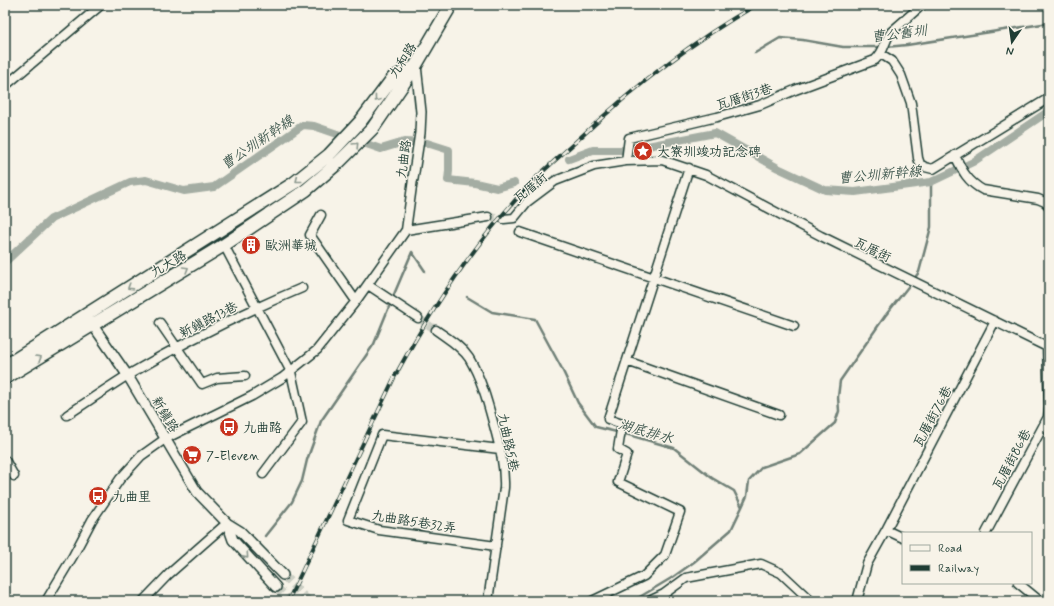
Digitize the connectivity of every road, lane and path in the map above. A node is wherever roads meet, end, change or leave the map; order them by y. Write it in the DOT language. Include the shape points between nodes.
graph roads {
  1 [pos="101,5"];
  2 [pos="451,5"];
  3 [pos="922,5"];
  4 [pos="882,52"];
  5 [pos="416,65"];
  6 [pos="5,86"];
  7 [pos="1049,98"];
  8 [pos="956,158"];
  9 [pos="626,160"];
  10 [pos="339,162"];
  11 [pos="689,168"];
  12 [pos="413,179"];
  13 [pos="1049,206"];
  14 [pos="321,215"];
  15 [pos="488,217"];
  16 [pos="504,219"];
  17 [pos="406,230"];
  18 [pos="520,232"];
  19 [pos="224,245"];
  20 [pos="653,278"];
  21 [pos="368,285"];
  22 [pos="302,288"];
  23 [pos="356,301"];
  24 [pos="257,307"];
  25 [pos="86,315"];
  26 [pos="418,318"];
  27 [pos="995,321"];
  28 [pos="160,323"];
  29 [pos="93,326"];
  30 [pos="794,326"];
  31 [pos="436,330"];
  32 [pos="1048,347"];
  33 [pos="178,348"];
  34 [pos="627,361"];
  35 [pos="5,366"];
  36 [pos="291,372"];
  37 [pos="128,376"];
  38 [pos="245,376"];
  39 [pos="5,378"];
  40 [pos="67,415"];
  41 [pos="779,415"];
  42 [pos="166,439"];
  43 [pos="500,449"];
  44 [pos="5,460"];
  45 [pos="263,474"];
  46 [pos="14,476"];
  47 [pos="227,523"];
  48 [pos="886,530"];
  49 [pos="987,532"];
  50 [pos="902,538"];
  51 [pos="496,546"];
  52 [pos="283,575"];
  53 [pos="1019,584"];
  54 [pos="276,587"];
  55 [pos="46,601"];
  56 [pos="143,601"];
  57 [pos="488,601"];
  58 [pos="592,601"];
  59 [pos="649,601"];
  60 [pos="811,601"];
  61 [pos="857,601"];
  62 [pos="1040,601"];
  1 -- 6 [label="street"];
  2 -- 5 [label="main road, 九和路"];
  3 -- 4 [label="street" via="891,32"];
  4 -- 8 [label="street" via="898,70 911,103 920,164 933,169"];
  4 -- 9 [label="street, 瓦厝街3巷" via="875,60 760,106 629,138"];
  10 -- 5 [label="main road, 九和路, one-way" via="372,128"];
  5 -- 12 [label="street, 九曲路" via="421,112"];
  5 -- 25 [label="main road, 九大路, one-way" via="393,78 360,122 329,155 294,183"];
  7 -- 8 [label="street"];
  8 -- 13 [label="street" via="971,183 983,190 1038,199"];
  9 -- 11 [label="street, 瓦厝街" via="662,160"];
  9 -- 16 [label="street, 瓦厝街" via="594,166 555,181 527,202 514,218"];
  10 -- 19 [label="main road, 九大路" via="306,190"];
  11 -- 20 [label="street"];
  11 -- 27 [label="street, 瓦厝街"];
  12 -- 17 [label="street, 九曲路"];
  14 -- 23 [label="street" via="310,235"];
  15 -- 17 [label="street"];
  17 -- 21 [label="street, 九曲路"];
  18 -- 20 [label="street"];
  19 -- 24 [label="street"];
  29 -- 19 [label="main road, 九大路, one-way"];
  20 -- 30 [label="street"];
  20 -- 34 [label="street"];
  21 -- 23 [label="street, 九曲路"];
  21 -- 26 [label="street"];
  22 -- 24 [label="street, 新鎮路13巷"];
  23 -- 36 [label="street, 九曲路" via="317,350"];
  24 -- 33 [label="street, 新鎮路13巷"];
  24 -- 36 [label="street"];
  25 -- 29 [label="street, 新鎮路"];
  25 -- 35 [label="main road, 九大路"];
  27 -- 32 [label="street, 瓦厝街"];
  27 -- 48 [label="street, 瓦厝街76巷"];
  28 -- 33 [label="street"];
  29 -- 37 [label="street, 新鎮路"];
  39 -- 29 [label="main road, 九大路, one-way"];
  31 -- 43 [label="street, 九曲路5巷" via="468,357 484,389"];
  32 -- 49 [label="street, 瓦厝街86巷" via="1048,417"];
  33 -- 37 [label="street, 新鎮路13巷"];
  33 -- 38 [label="street" via="202,384 217,378"];
  34 -- 41 [label="street"];
  34 -- 58 [label="street" via="608,419 622,424 618,449 627,454 618,482 680,512 666,555 644,576"];
  36 -- 42 [label="street, 九曲路" via="252,396"];
  36 -- 45 [label="street" via="302,422"];
  37 -- 40 [label="street, 新鎮路13巷"];
  37 -- 42 [label="street, 新鎮路"];
  42 -- 47 [label="street, 新鎮路" via="197,492"];
  42 -- 55 [label="street, 九曲路" via="141,456 120,479 92,520"];
  43 -- 51 [label="street, 九曲路5巷" via="505,472"];
  43 -- 51 [label="street, 九曲路5巷32弄" via="382,435 348,520 378,530"];
  44 -- 46 [label="street"];
  47 -- 52 [label="street, 新鎮路" via="240,530"];
  47 -- 54 [label="street, 新鎮路, one-way" via="232,540"];
  47 -- 56 [label="street" via="169,574"];
  48 -- 50 [label="street"];
  48 -- 61 [label="street" via="867,564"];
  51 -- 57 [label="street, 九曲路5巷"];
  53 -- 62 [label="street"];
  59 -- 60 [label="street" via="686,578 761,564 781,573"];
}
